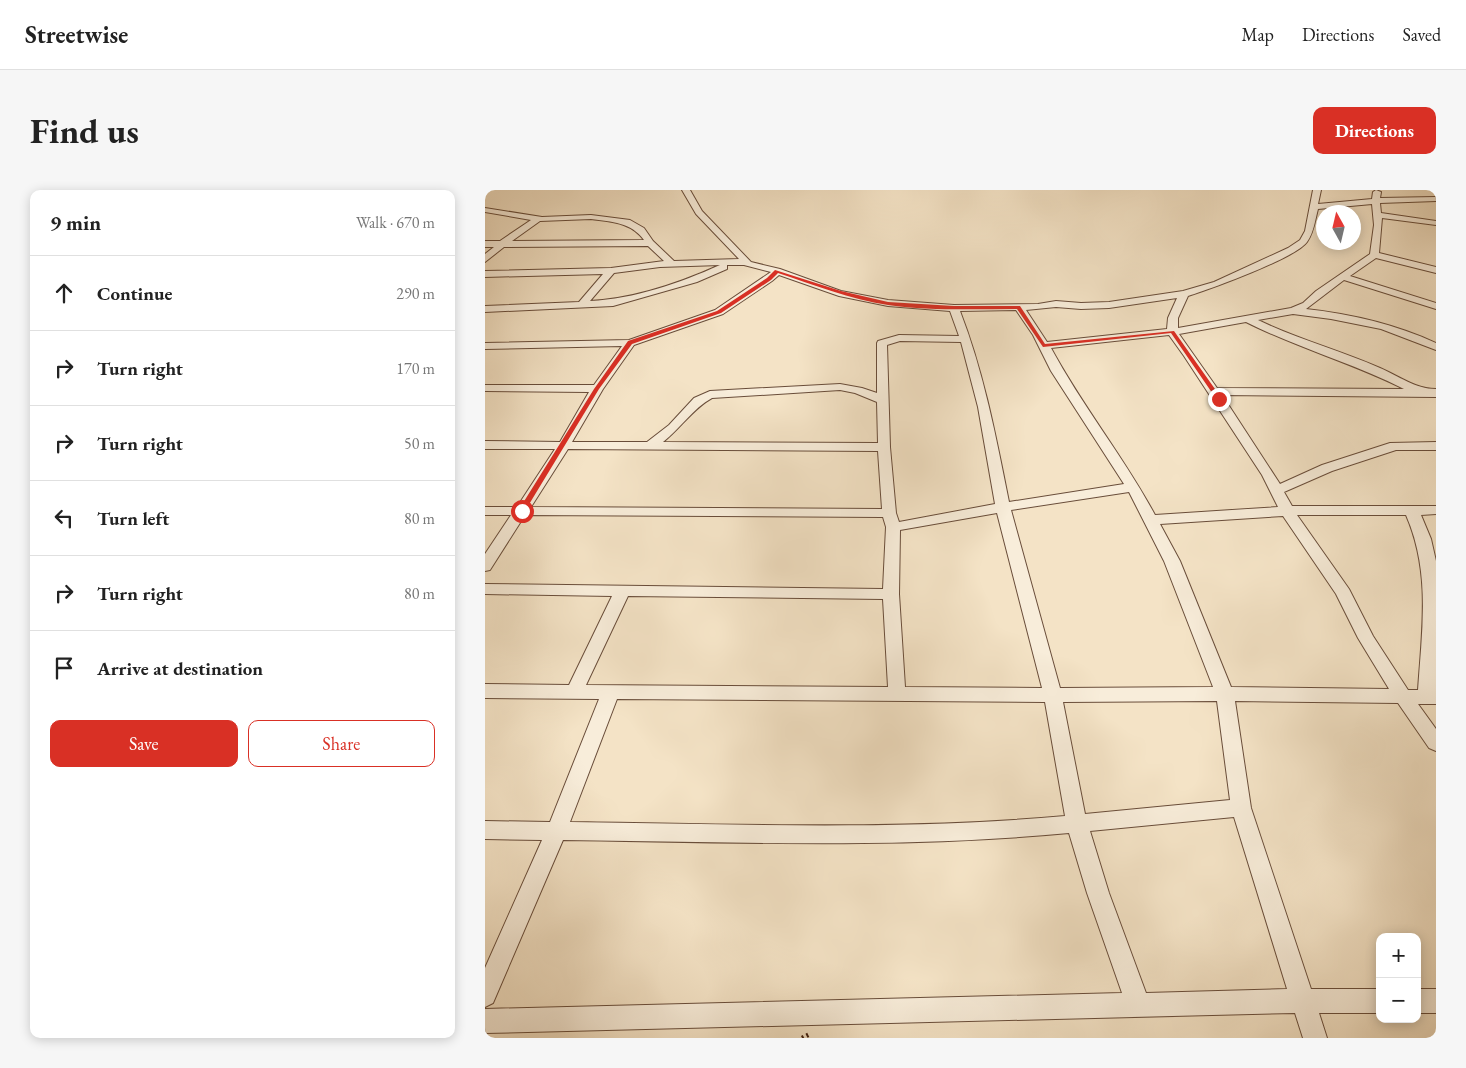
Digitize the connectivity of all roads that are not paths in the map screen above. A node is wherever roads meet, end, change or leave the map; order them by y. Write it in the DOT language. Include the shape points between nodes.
graph roads {
  1 [pos="686,190"];
  2 [pos="1317,190"];
  3 [pos="1378,190"];
  4 [pos="1436,199"];
  5 [pos="1375,201"];
  6 [pos="1314,207"];
  7 [pos="485,210"];
  8 [pos="1378,214"];
  9 [pos="538,219"];
  10 [pos="1436,223"];
  11 [pos="650,243"];
  12 [pos="485,244"];
  13 [pos="502,244"];
  14 [pos="1374,255"];
  15 [pos="485,259"];
  16 [pos="744,262"];
  17 [pos="672,264"];
  18 [pos="731,264"];
  19 [pos="1436,270"];
  20 [pos="611,271"];
  21 [pos="777,271"];
  22 [pos="485,274"];
  23 [pos="1343,277"];
  24 [pos="1184,294"];
  25 [pos="583,303"];
  26 [pos="1436,306"];
  27 [pos="1019,307"];
  28 [pos="954,308"];
  29 [pos="485,309"];
  30 [pos="1293,311"];
  31 [pos="1249,320"];
  32 [pos="1172,332"];
  33 [pos="965,338"];
  34 [pos="630,343"];
  35 [pos="485,346"];
  36 [pos="1043,346"];
  37 [pos="1436,347"];
  38 [pos="485,388"];
  39 [pos="597,389"];
  40 [pos="1214,390"];
  41 [pos="1419,393"];
  42 [pos="1436,393"];
  43 [pos="883,400"];
  44 [pos="485,445"];
  45 [pos="564,445"];
  46 [pos="650,446"];
  47 [pos="1436,446"];
  48 [pos="884,447"];
  49 [pos="1133,487"];
  50 [pos="1277,490"];
  51 [pos="1003,508"];
  52 [pos="1436,510"];
  53 [pos="485,511"];
  54 [pos="522,511"];
  55 [pos="1287,511"];
  56 [pos="1412,511"];
  57 [pos="891,520"];
  58 [pos="1149,520"];
  59 [pos="485,566"];
  60 [pos="485,590"];
  61 [pos="622,591"];
  62 [pos="891,594"];
  63 [pos="1433,595"];
  64 [pos="575,690"];
  65 [pos="485,691"];
  66 [pos="610,693"];
  67 [pos="897,694"];
  68 [pos="1225,694"];
  69 [pos="1053,695"];
  70 [pos="1403,697"];
  71 [pos="1431,697"];
  72 [pos="1436,743"];
  73 [pos="1241,808"];
  74 [pos="1077,824"];
  75 [pos="485,830"];
  76 [pos="556,832"];
  77 [pos="485,995"];
  78 [pos="1302,1000"];
  79 [pos="1376,1001"];
  80 [pos="1421,1001"];
  81 [pos="1436,1002"];
  82 [pos="1138,1005"];
  83 [pos="485,1021"];
  84 [pos="1315,1038"];
  1 -- 16 [label="street" via="699,212"];
  2 -- 6 [label="street"];
  3 -- 5 [label="street"];
  4 -- 5 [label="street"];
  5 -- 6 [label="street"];
  5 -- 8 [label="street"];
  6 -- 24 [label="street" via="1309,232 1303,242 1217,284"];
  7 -- 9 [label="street"];
  8 -- 10 [label="street"];
  8 -- 14 [label="street"];
  9 -- 11 [label="street" via="591,217 627,222 641,230"];
  9 -- 13 [label="street"];
  11 -- 13 [label="street"];
  11 -- 17 [label="street"];
  12 -- 13 [label="street"];
  13 -- 15 [label="street"];
  14 -- 19 [label="street"];
  14 -- 23 [label="street"];
  16 -- 18 [label="street"];
  16 -- 21 [label="street"];
  17 -- 18 [label="street"];
  17 -- 20 [label="street"];
  18 -- 25 [label="street" via="694,280 619,301"];
  20 -- 22 [label="street"];
  20 -- 25 [label="street"];
  21 -- 28 [label="street" via="839,292 888,303"];
  21 -- 34 [label="street" via="719,312"];
  23 -- 26 [label="street"];
  23 -- 30 [label="street" via="1307,305"];
  24 -- 27 [label="street" via="1109,305"];
  24 -- 32 [label="street" via="1173,318"];
  25 -- 29 [label="street"];
  27 -- 28 [label="street"];
  27 -- 36 [label="street"];
  28 -- 33 [label="street"];
  30 -- 31 [label="street"];
  30 -- 37 [label="street" via="1352,319 1413,336"];
  31 -- 32 [label="street"];
  31 -- 41 [label="street" via="1283,338 1375,370"];
  32 -- 36 [label="street"];
  32 -- 40 [label="street"];
  33 -- 43 [label="street" via="899,338 882,343"];
  33 -- 51 [label="street" via="985,406"];
  34 -- 35 [label="street"];
  34 -- 39 [label="street"];
  36 -- 49 [label="street"];
  38 -- 39 [label="street"];
  39 -- 45 [label="street"];
  40 -- 41 [label="street"];
  40 -- 50 [label="street"];
  41 -- 42 [label="street"];
  43 -- 46 [label="street" via="840,387 710,395 698,401 673,428"];
  43 -- 48 [label="street"];
  44 -- 45 [label="street"];
  45 -- 46 [label="street"];
  45 -- 54 [label="street"];
  46 -- 48 [label="street"];
  47 -- 50 [label="street" via="1395,446 1327,468"];
  48 -- 57 [label="street"];
  49 -- 51 [label="street"];
  49 -- 58 [label="street"];
  50 -- 55 [label="street"];
  51 -- 57 [label="street"];
  51 -- 69 [label="street"];
  52 -- 56 [label="street"];
  53 -- 54 [label="street"];
  54 -- 57 [label="street"];
  54 -- 59 [label="street"];
  55 -- 56 [label="street"];
  55 -- 58 [label="street"];
  55 -- 70 [label="street" via="1343,593 1366,638"];
  56 -- 63 [label="street" via="1425,543"];
  57 -- 62 [label="street"];
  58 -- 68 [label="street" via="1171,561"];
  60 -- 61 [label="street"];
  61 -- 62 [label="street"];
  61 -- 64 [label="street"];
  62 -- 67 [label="street"];
  63 -- 71 [label="street"];
  64 -- 65 [label="street"];
  64 -- 66 [label="street"];
  66 -- 67 [label="street"];
  66 -- 76 [label="street"];
  67 -- 69 [label="street"];
  68 -- 69 [label="street"];
  68 -- 70 [label="street"];
  68 -- 73 [label="street"];
  69 -- 74 [label="street"];
  70 -- 71 [label="street"];
  70 -- 72 [label="street"];
  73 -- 74 [label="street"];
  73 -- 78 [label="street"];
  74 -- 76 [label="street" via="997,831 840,834"];
  74 -- 82 [label="street"];
  75 -- 76 [label="street"];
  76 -- 77 [label="street"];
  78 -- 79 [label="street"];
  78 -- 82 [label="street"];
  78 -- 84 [label="street"];
  80 -- 81 [label="street"];
  82 -- 83 [label="street"];
}
